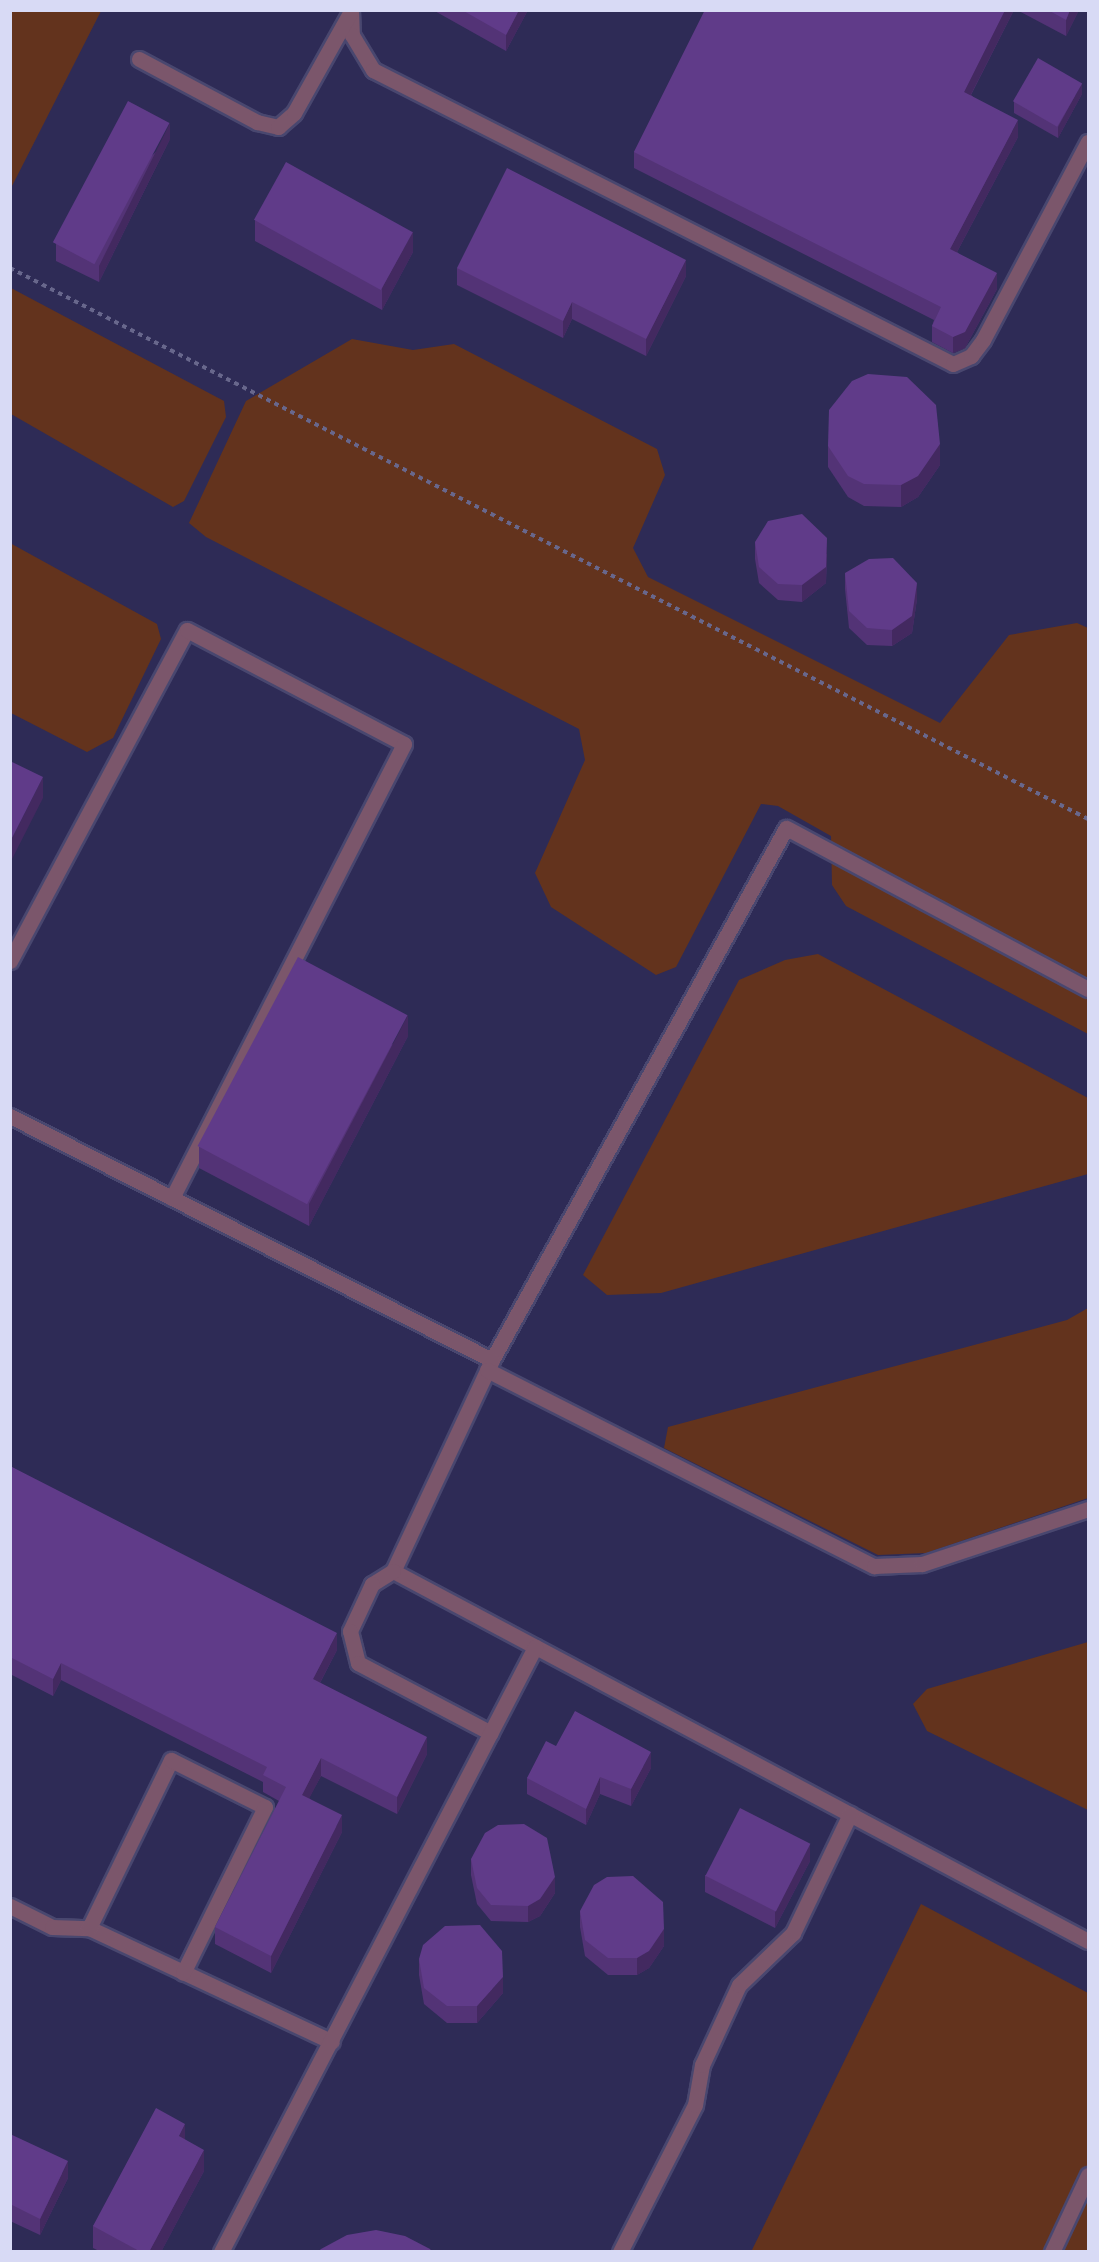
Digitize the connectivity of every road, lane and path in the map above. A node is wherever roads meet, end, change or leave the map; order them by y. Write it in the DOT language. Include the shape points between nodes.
graph roads {
  1 [pos="351,11"];
  2 [pos="139,59"];
  3 [pos="1088,143"];
  4 [pos="10,268"];
  5 [pos="1089,819"];
  6 [pos="10,961"];
  7 [pos="1089,989"];
  8 [pos="10,1116"];
  9 [pos="172,1198"];
  10 [pos="490,1365"];
  11 [pos="1089,1509"];
  12 [pos="393,1570"];
  13 [pos="535,1647"];
  14 [pos="491,1733"];
  15 [pos="850,1814"];
  16 [pos="10,1906"];
  17 [pos="88,1928"];
  18 [pos="1089,1941"];
  19 [pos="183,1973"];
  20 [pos="332,2042"];
  21 [pos="1089,2175"];
  22 [pos="221,2252"];
  23 [pos="620,2252"];
  24 [pos="1052,2252"];
  1 -- 2 [label="lane" via="294,113 278,127 257,122"];
  1 -- 3 [label="lane" via="352,35 373,70 953,363 970,356 983,340"];
  4 -- 5 [label="path"];
  6 -- 9 [label="lane" via="187,630 405,744"];
  7 -- 10 [label="lane" via="786,828"];
  8 -- 9 [label="lane"];
  9 -- 10 [label="lane"];
  10 -- 11 [label="lane" via="874,1566 922,1564"];
  10 -- 12 [label="lane"];
  12 -- 13 [label="lane"];
  12 -- 14 [label="lane" via="372,1584 350,1631 358,1663"];
  13 -- 14 [label="lane"];
  13 -- 15 [label="lane"];
  14 -- 20 [label="lane"];
  15 -- 18 [label="lane"];
  15 -- 23 [label="lane" via="792,1933 739,1984 702,2065 695,2105"];
  16 -- 17 [label="lane" via="52,1927"];
  17 -- 19 [label="lane"];
  17 -- 19 [label="lane" via="171,1760 265,1807"];
  19 -- 20 [label="lane"];
  20 -- 22 [label="lane"];
  21 -- 24 [label="lane"];
}
